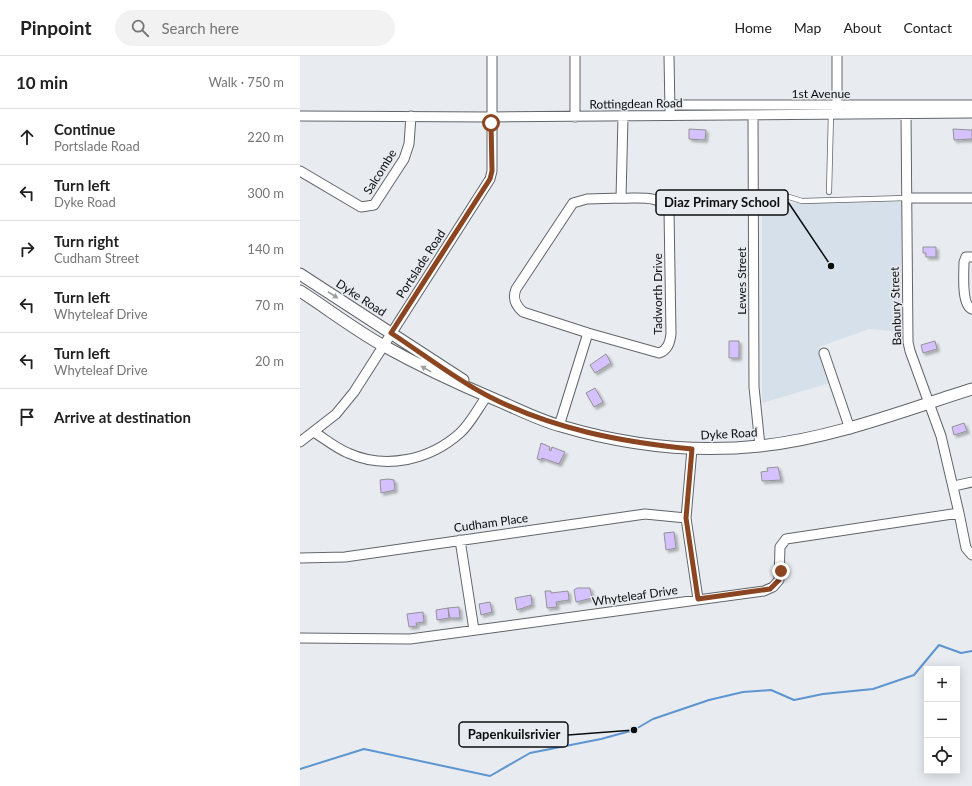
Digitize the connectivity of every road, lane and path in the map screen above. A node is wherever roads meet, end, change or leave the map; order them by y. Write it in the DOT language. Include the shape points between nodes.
graph roads {
  1 [pos="492,56"];
  2 [pos="575,56"];
  3 [pos="669,56"];
  4 [pos="837,56"];
  5 [pos="670,105"];
  6 [pos="972,105"];
  7 [pos="835,111"];
  8 [pos="972,113"];
  9 [pos="906,114"];
  10 [pos="753,115"];
  11 [pos="300,116"];
  12 [pos="411,116"];
  13 [pos="622,116"];
  14 [pos="669,116"];
  15 [pos="492,117"];
  16 [pos="575,117"];
  17 [pos="301,175"];
  18 [pos="829,192"];
  19 [pos="753,196"];
  20 [pos="621,198"];
  21 [pos="907,198"];
  22 [pos="972,198"];
  23 [pos="972,256"];
  24 [pos="300,274"];
  25 [pos="300,291"];
  26 [pos="972,309"];
  27 [pos="391,333"];
  28 [pos="588,333"];
  29 [pos="383,346"];
  30 [pos="824,353"];
  31 [pos="972,389"];
  32 [pos="487,396"];
  33 [pos="928,403"];
  34 [pos="559,426"];
  35 [pos="850,429"];
  36 [pos="314,432"];
  37 [pos="300,442"];
  38 [pos="760,446"];
  39 [pos="692,449"];
  40 [pos="972,482"];
  41 [pos="954,486"];
  42 [pos="959,513"];
  43 [pos="686,518"];
  44 [pos="460,540"];
  45 [pos="972,555"];
  46 [pos="300,558"];
  47 [pos="698,599"];
  48 [pos="474,630"];
  49 [pos="300,638"];
  1 -- 15 [label="street, Portslade Road"];
  2 -- 16 [label="street"];
  3 -- 5 [label="street"];
  4 -- 7 [label="street"];
  5 -- 7 [label="street, 1st Avenue"];
  5 -- 14 [label="street"];
  6 -- 7 [label="street, 1st Avenue"];
  7 -- 9 [label="street, Rottingdean Road"];
  7 -- 10 [label="street, Rottingdean Road"];
  7 -- 18 [label="lane"];
  8 -- 9 [label="street, Rottingdean Road"];
  9 -- 21 [label="street, Banbury Street"];
  10 -- 14 [label="street, Rottingdean Road"];
  10 -- 19 [label="street, Lewes Street"];
  11 -- 12 [label="street, Rottingdean Road"];
  12 -- 15 [label="street, Rottingdean Road"];
  12 -- 17 [label="street, Salcombe" via="409,144 404,159 374,205 361,207"];
  13 -- 14 [label="street, Rottingdean Road"];
  13 -- 16 [label="street, Rottingdean Road"];
  13 -- 20 [label="street"];
  15 -- 16 [label="street, Rottingdean Road"];
  15 -- 27 [label="street, Portslade Road" via="490,179"];
  19 -- 21 [label="lane" via="789,197 802,201"];
  19 -- 38 [label="street, Lewes Street" via="754,387"];
  20 -- 28 [label="street, Tadworth Drive" via="587,199 573,203 515,293 516,304 523,312"];
  20 -- 28 [label="street, Tadworth Drive" via="658,200 669,210 670,341 663,352 654,353"];
  21 -- 22 [label="street"];
  21 -- 33 [label="street, Banbury Street" via="908,342"];
  23 -- 26 [label="street" via="966,257 964,262 965,302"];
  24 -- 27 [label="street, Dyke Road, one-way"];
  25 -- 29 [label="street, Dyke Road"];
  27 -- 29 [label="street, Portslade Road"];
  27 -- 32 [label="street, Dyke Road"];
  28 -- 34 [label="street"];
  32 -- 29 [label="street, Dyke Road, one-way" via="440,376"];
  29 -- 36 [label="street, Portslade Road" via="349,398 336,414"];
  30 -- 35 [label="street"];
  31 -- 33 [label="street, Dyke Road"];
  32 -- 34 [label="street, Dyke Road"];
  32 -- 36 [label="street" via="466,426 452,439 432,451 405,460 380,462 354,456"];
  33 -- 35 [label="street, Dyke Road"];
  33 -- 41 [label="street, Banbury Street" via="941,436"];
  34 -- 39 [label="street, Dyke Road" via="613,439"];
  35 -- 38 [label="street, Dyke Road" via="804,440"];
  36 -- 37 [label="street, Portslade Road"];
  38 -- 39 [label="street, Dyke Road"];
  39 -- 43 [label="street"];
  40 -- 41 [label="street"];
  41 -- 42 [label="street, Banbury Street"];
  42 -- 45 [label="street" via="966,548"];
  42 -- 47 [label="street, Whyteleaf Drive" via="790,538 783,541 780,547 780,577 773,587 764,591"];
  43 -- 44 [label="street, Cudham Place" via="645,514"];
  43 -- 47 [label="street"];
  44 -- 46 [label="street, Cudham Place" via="345,558"];
  44 -- 48 [label="street"];
  47 -- 48 [label="street, Whyteleaf Drive"];
  48 -- 49 [label="street, Whyteleaf Drive" via="410,639"];
}
